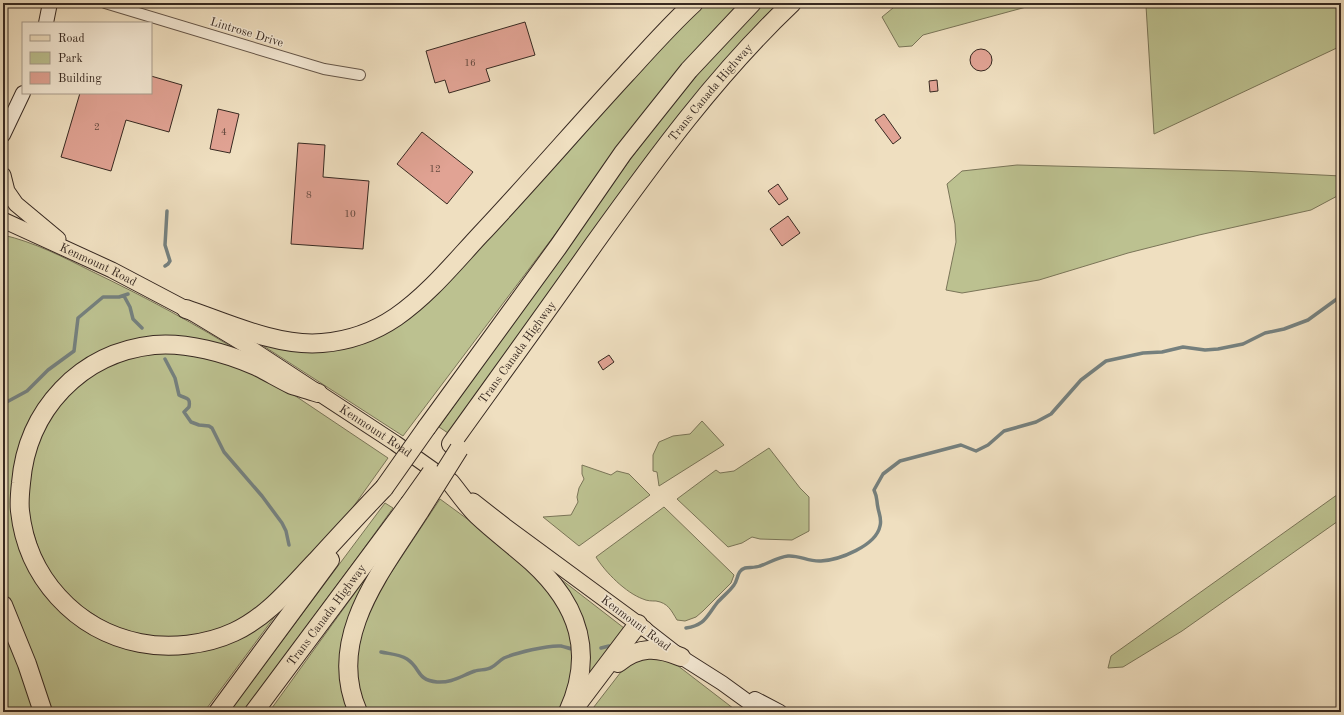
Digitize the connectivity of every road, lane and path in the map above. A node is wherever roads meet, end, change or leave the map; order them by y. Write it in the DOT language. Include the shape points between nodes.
graph roads {
  1 [pos="50,3"];
  2 [pos="105,3"];
  3 [pos="694,3"];
  4 [pos="752,3"];
  5 [pos="792,3"];
  6 [pos="46,22"];
  7 [pos="360,75"];
  8 [pos="23,94"];
  9 [pos="3,136"];
  10 [pos="3,175"];
  11 [pos="3,220"];
  12 [pos="71,250"];
  13 [pos="186,309"];
  14 [pos="318,393"];
  15 [pos="450,482"];
  16 [pos="384,488"];
  17 [pos="415,507"];
  18 [pos="3,605"];
  19 [pos="641,626"];
  20 [pos="681,657"];
  21 [pos="618,663"];
  22 [pos="722,683"];
  23 [pos="43,712"];
  24 [pos="218,712"];
  25 [pos="254,712"];
  26 [pos="358,712"];
  27 [pos="568,712"];
  28 [pos="572,712"];
  29 [pos="582,712"];
  30 [pos="762,712"];
  31 [pos="780,712"];
  1 -- 6 [label="main road"];
  2 -- 7 [label="street, Lintrose Drive" via="324,69"];
  3 -- 13 [label="highway" via="441,276 413,304 390,320 368,332 344,340 317,344 274,339"];
  4 -- 16 [label="highway, bridge" via="690,70 641,130"];
  5 -- 17 [label="highway, Trans Canada Highway, bridge" via="729,68 676,132 544,314"];
  8 -- 9 [label="main road"];
  10 -- 12 [label="main road" via="7,191 16,204"];
  11 -- 12 [label="main road, Kenmount Road"];
  12 -- 13 [label="main road, Kenmount Road"];
  13 -- 14 [label="main road, Kenmount Road"];
  14 -- 15 [label="main road, Kenmount Road"];
  14 -- 16 [label="highway" via="293,385 237,359 175,345 156,345 124,351 105,358 77,375 51,402 41,418 26,452 22,472 20,510 32,557 40,573 64,604 93,626 111,634 165,646 218,638 235,632 280,599"];
  15 -- 19 [label="main road, Kenmount Road" via="505,526"];
  15 -- 27 [label="highway" via="477,514 541,571 567,604 577,627 582,656 577,689"];
  16 -- 24 [label="highway"];
  17 -- 25 [label="highway, Trans Canada Highway"];
  17 -- 26 [label="highway" via="362,607 352,633 348,654 349,687"];
  18 -- 23 [label="highway"];
  19 -- 20 [label="main road, Kenmount Road"];
  19 -- 21 [label="highway"];
  19 -- 28 [label="highway"];
  20 -- 21 [label="highway" via="649,649 634,652"];
  20 -- 22 [label="main road, Kenmount Road"];
  21 -- 29 [label="highway"];
  22 -- 30 [label="main road, Kenmount Road"];
  22 -- 31 [label="main road, Kenmount Road"];
}
